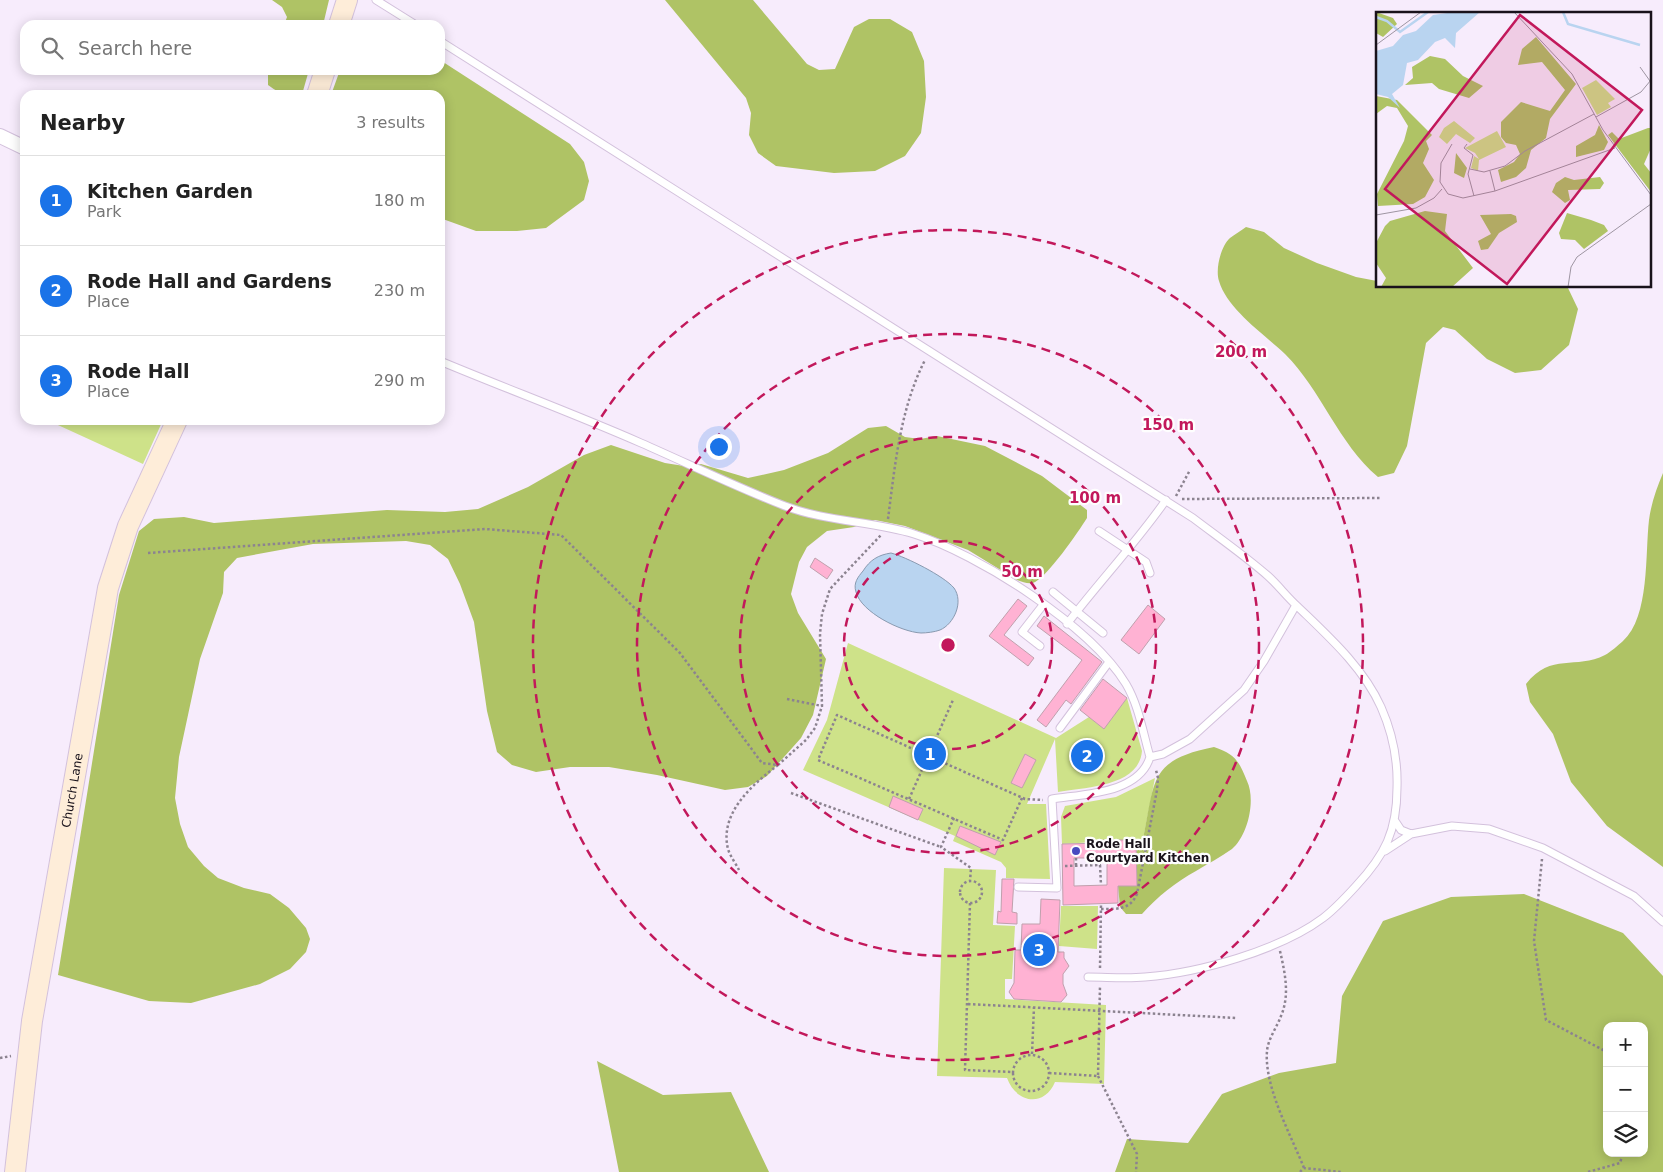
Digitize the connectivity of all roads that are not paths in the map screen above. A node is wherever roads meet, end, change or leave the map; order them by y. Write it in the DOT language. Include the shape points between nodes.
graph roads {
  1 [pos="347,0"];
  2 [pos="376,0"];
  3 [pos="341,20"];
  4 [pos="408,20"];
  5 [pos="445,43"];
  6 [pos="323,75"];
  7 [pos="319,90"];
  8 [pos="0,136"];
  9 [pos="20,146"];
  10 [pos="445,363"];
  11 [pos="174,425"];
  12 [pos="1166,500"];
  13 [pos="1099,531"];
  14 [pos="1126,549"];
  15 [pos="1150,573"];
  16 [pos="1053,592"];
  17 [pos="1043,605"];
  18 [pos="1296,605"];
  19 [pos="1076,611"];
  20 [pos="1067,624"];
  21 [pos="1103,632"];
  22 [pos="1040,646"];
  23 [pos="1109,662"];
  24 [pos="1060,728"];
  25 [pos="1150,757"];
  26 [pos="1396,821"];
  27 [pos="1411,834"];
  28 [pos="1384,852"];
  29 [pos="1018,887"];
  30 [pos="1663,922"];
  31 [pos="1088,977"];
  32 [pos="15,1172"];
  1 -- 3 [label="street"];
  2 -- 4 [label="lane"];
  5 -- 12 [label="lane"];
  6 -- 7 [label="street"];
  8 -- 9 [label="street"];
  10 -- 17 [label="lane" via="787,507 913,534 969,557"];
  11 -- 32 [label="street, Church Lane" via="128,526 108,588 32,1021"];
  12 -- 14 [label="lane" via="1144,531"];
  12 -- 18 [label="lane" via="1268,576"];
  13 -- 14 [label="lane"];
  14 -- 15 [label="lane" via="1146,562"];
  14 -- 19 [label="lane"];
  16 -- 19 [label="lane"];
  17 -- 20 [label="lane"];
  17 -- 22 [label="lane" via="1022,632"];
  18 -- 25 [label="lane" via="1244,690 1190,739 1170,751"];
  18 -- 26 [label="lane" via="1338,646 1380,706 1396,754"];
  19 -- 20 [label="lane"];
  19 -- 21 [label="lane"];
  20 -- 23 [label="lane"];
  23 -- 24 [label="lane"];
  23 -- 25 [label="lane" via="1133,697"];
  25 -- 29 [label="lane" via="1141,774 1116,787 1052,799 1057,888"];
  26 -- 27 [label="lane" via="1401,830"];
  26 -- 28 [label="lane"];
  27 -- 28 [label="lane"];
  27 -- 30 [label="lane" via="1452,826 1489,829 1543,848 1634,896"];
  28 -- 31 [label="lane" via="1362,880 1324,918 1278,942 1247,955 1173,973 1146,977"];
}
